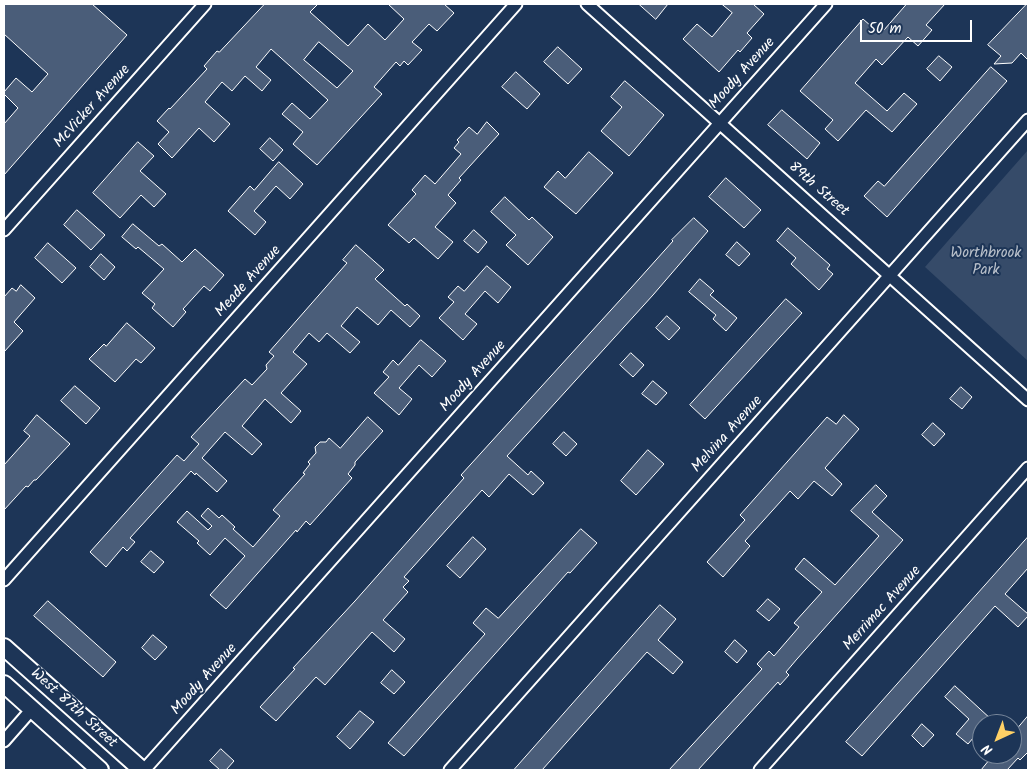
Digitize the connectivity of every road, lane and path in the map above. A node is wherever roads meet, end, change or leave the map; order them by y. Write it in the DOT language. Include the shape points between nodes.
graph roads {
  1 [pos="205,4"];
  2 [pos="516,4"];
  3 [pos="588,4"];
  4 [pos="826,4"];
  5 [pos="1028,120"];
  6 [pos="719,123"];
  7 [pos="4,230"];
  8 [pos="891,275"];
  9 [pos="1028,400"];
  10 [pos="1028,468"];
  11 [pos="4,580"];
  12 [pos="4,648"];
  13 [pos="4,684"];
  14 [pos="32,709"];
  15 [pos="4,741"];
  16 [pos="100,770"];
  17 [pos="143,770"];
  18 [pos="450,770"];
  19 [pos="760,770"];
  1 -- 7 [label="street, McVicker Avenue"];
  2 -- 11 [label="street, Meade Avenue"];
  3 -- 6 [label="street, 89th Street"];
  4 -- 6 [label="street, Moody Avenue"];
  5 -- 8 [label="street, Melvina Avenue"];
  6 -- 8 [label="street, 89th Street"];
  6 -- 17 [label="street, Moody Avenue"];
  8 -- 9 [label="street, 89th Street"];
  8 -- 18 [label="street, Melvina Avenue"];
  10 -- 19 [label="street, Merrimac Avenue"];
  12 -- 17 [label="main road, West 87th Street"];
  13 -- 14 [label="main road, West 87th Street"];
  14 -- 15 [label="street"];
  14 -- 16 [label="main road, West 87th Street"];
}
